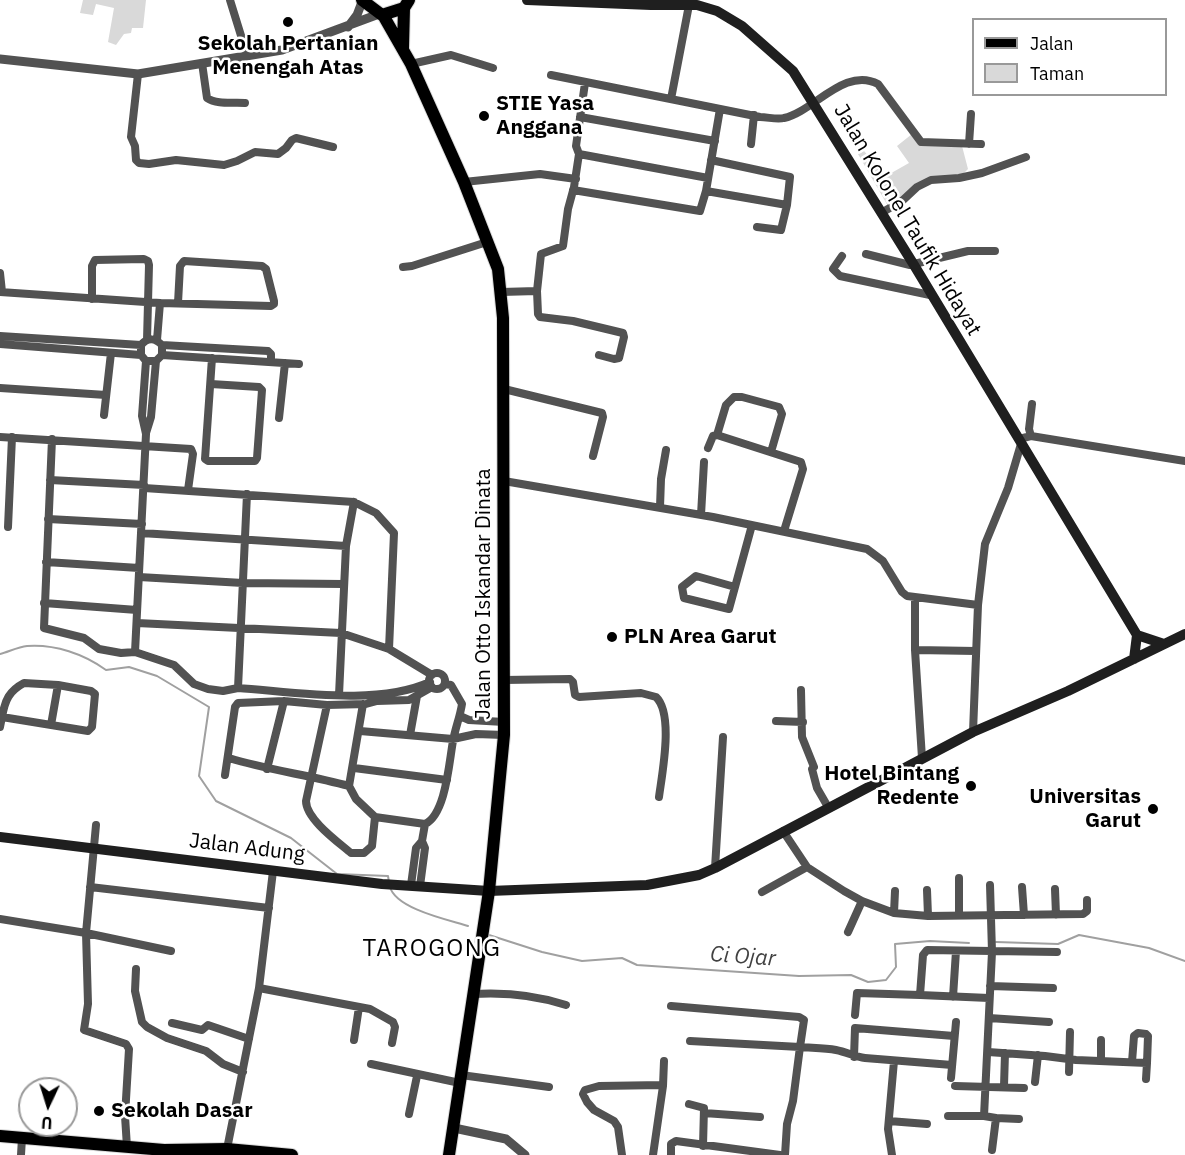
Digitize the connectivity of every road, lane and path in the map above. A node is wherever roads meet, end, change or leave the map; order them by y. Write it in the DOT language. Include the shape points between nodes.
graph roads {
  1 [pos="230,0"];
  2 [pos="527,0"];
  3 [pos="712,0"];
  4 [pos="362,1"];
  5 [pos="595,2"];
  6 [pos="670,2"];
  7 [pos="407,4"];
  8 [pos="688,5"];
  9 [pos="717,11"];
  10 [pos="381,14"];
  11 [pos="348,27"];
  12 [pos="403,48"];
  13 [pos="247,55"];
  14 [pos="0,59"];
  15 [pos="202,63"];
  16 [pos="411,64"];
  17 [pos="493,68"];
  18 [pos="138,74"];
  19 [pos="551,75"];
  20 [pos="585,82"];
  21 [pos="671,99"];
  22 [pos="813,102"];
  23 [pos="245,103"];
  24 [pos="720,109"];
  25 [pos="971,114"];
  26 [pos="754,115"];
  27 [pos="580,117"];
  28 [pos="715,141"];
  29 [pos="751,144"];
  30 [pos="969,144"];
  31 [pos="981,144"];
  32 [pos="333,147"];
  33 [pos="579,154"];
  34 [pos="1026,157"];
  35 [pos="711,160"];
  36 [pos="708,178"];
  37 [pos="576,179"];
  38 [pos="464,182"];
  39 [pos="573,190"];
  40 [pos="706,191"];
  41 [pos="787,205"];
  42 [pos="881,213"];
  43 [pos="757,227"];
  44 [pos="487,242"];
  45 [pos="995,251"];
  46 [pos="866,254"];
  47 [pos="842,256"];
  48 [pos="914,265"];
  49 [pos="403,267"];
  50 [pos="0,273"];
  51 [pos="537,291"];
  52 [pos="1,292"];
  53 [pos="501,292"];
  54 [pos="930,295"];
  55 [pos="92,298"];
  56 [pos="149,302"];
  57 [pos="159,303"];
  58 [pos="178,303"];
  59 [pos="0,336"];
  60 [pos="60,340"];
  61 [pos="144,342"];
  62 [pos="159,343"];
  63 [pos="0,344"];
  64 [pos="59,349"];
  65 [pos="111,353"];
  66 [pos="599,355"];
  67 [pos="144,358"];
  68 [pos="159,358"];
  69 [pos="212,358"];
  70 [pos="271,362"];
  71 [pos="285,363"];
  72 [pos="299,364"];
  73 [pos="211,384"];
  74 [pos="0,388"];
  75 [pos="504,389"];
  76 [pos="106,395"];
  77 [pos="1032,404"];
  78 [pos="104,415"];
  79 [pos="279,418"];
  80 [pos="146,434"];
  81 [pos="717,435"];
  82 [pos="1031,436"];
  83 [pos="0,437"];
  84 [pos="12,437"];
  85 [pos="52,440"];
  86 [pos="1020,442"];
  87 [pos="145,446"];
  88 [pos="708,448"];
  89 [pos="666,450"];
  90 [pos="771,452"];
  91 [pos="593,456"];
  92 [pos="1185,461"];
  93 [pos="704,462"];
  94 [pos="50,480"];
  95 [pos="504,481"];
  96 [pos="144,486"];
  97 [pos="188,490"];
  98 [pos="247,494"];
  99 [pos="354,502"];
  100 [pos="660,507"];
  101 [pos="701,515"];
  102 [pos="48,519"];
  103 [pos="752,525"];
  104 [pos="8,527"];
  105 [pos="141,529"];
  106 [pos="784,531"];
  107 [pos="246,539"];
  108 [pos="346,546"];
  109 [pos="46,562"];
  110 [pos="139,568"];
  111 [pos="139,577"];
  112 [pos="243,583"];
  113 [pos="343,584"];
  114 [pos="735,587"];
  115 [pos="915,598"];
  116 [pos="44,603"];
  117 [pos="978,606"];
  118 [pos="137,610"];
  119 [pos="137,623"];
  120 [pos="241,628"];
  121 [pos="341,633"];
  122 [pos="1185,634"];
  123 [pos="1137,635"];
  124 [pos="1164,644"];
  125 [pos="389,649"];
  126 [pos="915,650"];
  127 [pos="976,651"];
  128 [pos="135,652"];
  129 [pos="1134,659"];
  130 [pos="504,680"];
  131 [pos="431,681"];
  132 [pos="445,684"];
  133 [pos="58,686"];
  134 [pos="238,688"];
  135 [pos="801,690"];
  136 [pos="339,695"];
  137 [pos="417,696"];
  138 [pos="284,701"];
  139 [pos="363,704"];
  140 [pos="327,705"];
  141 [pos="460,716"];
  142 [pos="1,720"];
  143 [pos="776,721"];
  144 [pos="504,722"];
  145 [pos="803,722"];
  146 [pos="51,725"];
  147 [pos="0,727"];
  148 [pos="360,731"];
  149 [pos="973,732"];
  150 [pos="410,735"];
  151 [pos="504,735"];
  152 [pos="723,737"];
  153 [pos="453,739"];
  154 [pos="229,758"];
  155 [pos="922,758"];
  156 [pos="354,768"];
  157 [pos="267,769"];
  158 [pos="225,775"];
  159 [pos="311,776"];
  160 [pos="447,780"];
  161 [pos="349,786"];
  162 [pos="659,798"];
  163 [pos="828,807"];
  164 [pos="375,817"];
  165 [pos="425,824"];
  166 [pos="96,825"];
  167 [pos="783,831"];
  168 [pos="0,837"];
  169 [pos="93,849"];
  170 [pos="807,867"];
  171 [pos="715,868"];
  172 [pos="273,871"];
  173 [pos="959,878"];
  174 [pos="990,885"];
  175 [pos="416,886"];
  176 [pos="90,887"];
  177 [pos="1022,887"];
  178 [pos="1055,889"];
  179 [pos="927,890"];
  180 [pos="489,891"];
  181 [pos="895,891"];
  182 [pos="762,892"];
  183 [pos="1087,900"];
  184 [pos="862,901"];
  185 [pos="269,908"];
  186 [pos="894,913"];
  187 [pos="959,915"];
  188 [pos="992,915"];
  189 [pos="1024,915"];
  190 [pos="1056,915"];
  191 [pos="928,916"];
  192 [pos="0,919"];
  193 [pos="848,932"];
  194 [pos="86,933"];
  195 [pos="171,951"];
  196 [pos="956,951"];
  197 [pos="992,952"];
  198 [pos="1057,952"];
  199 [pos="136,969"];
  200 [pos="990,986"];
  201 [pos="259,988"];
  202 [pos="1053,988"];
  203 [pos="472,994"];
  204 [pos="920,995"];
  205 [pos="953,997"];
  206 [pos="989,998"];
  207 [pos="566,1005"];
  208 [pos="671,1006"];
  209 [pos="359,1007"];
  210 [pos="989,1018"];
  211 [pos="855,1022"];
  212 [pos="956,1022"];
  213 [pos="1049,1022"];
  214 [pos="172,1023"];
  215 [pos="1070,1032"];
  216 [pos="954,1036"];
  217 [pos="249,1039"];
  218 [pos="354,1040"];
  219 [pos="1101,1040"];
  220 [pos="690,1041"];
  221 [pos="392,1043"];
  222 [pos="801,1047"];
  223 [pos="988,1052"];
  224 [pos="1005,1053"];
  225 [pos="1038,1055"];
  226 [pos="854,1057"];
  227 [pos="1069,1059"];
  228 [pos="664,1061"];
  229 [pos="894,1061"];
  230 [pos="1101,1061"];
  231 [pos="1132,1062"];
  232 [pos="1146,1063"];
  233 [pos="371,1064"];
  234 [pos="952,1065"];
  235 [pos="243,1072"];
  236 [pos="1069,1072"];
  237 [pos="417,1076"];
  238 [pos="460,1079"];
  239 [pos="1146,1079"];
  240 [pos="1035,1082"];
  241 [pos="663,1085"];
  242 [pos="1004,1086"];
  243 [pos="549,1087"];
  244 [pos="986,1087"];
  245 [pos="1024,1088"];
  246 [pos="689,1104"];
  247 [pos="704,1113"];
  248 [pos="409,1114"];
  249 [pos="948,1116"];
  250 [pos="984,1116"];
  251 [pos="760,1117"];
  252 [pos="996,1118"];
  253 [pos="1019,1119"];
  254 [pos="889,1121"];
  255 [pos="927,1124"];
  256 [pos="454,1128"];
  257 [pos="0,1136"];
  258 [pos="22,1138"];
  259 [pos="77,1143"];
  260 [pos="108,1146"];
  261 [pos="703,1146"];
  262 [pos="227,1149"];
  263 [pos="992,1150"];
  264 [pos="129,1151"];
  265 [pos="744,1152"];
  266 [pos="159,1153"];
  267 [pos="21,1155"];
  268 [pos="94,1155"];
  269 [pos="99,1155"];
  270 [pos="292,1155"];
  271 [pos="448,1155"];
  272 [pos="525,1155"];
  273 [pos="622,1155"];
  274 [pos="653,1155"];
  275 [pos="671,1155"];
  276 [pos="780,1155"];
  277 [pos="785,1155"];
  278 [pos="892,1155"];
  1 -- 13 [label="street"];
  2 -- 5 [label="main road, Jalan Kolonel Taufik Hidayat"];
  3 -- 9 [label="main road"];
  4 -- 10 [label="main road"];
  4 -- 11 [label="street"];
  5 -- 6 [label="main road, Jalan Kolonel Taufik Hidayat"];
  6 -- 8 [label="main road, Jalan Kolonel Taufik Hidayat"];
  7 -- 10 [label="main road"];
  7 -- 12 [label="main road"];
  8 -- 9 [label="main road, Jalan Kolonel Taufik Hidayat"];
  8 -- 21 [label="street"];
  9 -- 22 [label="main road, Jalan Kolonel Taufik Hidayat" via="742,26 793,71"];
  10 -- 11 [label="street"];
  10 -- 12 [label="main road, Jalan Otto Iskandar Dinata"];
  11 -- 13 [label="street" via="282,50"];
  12 -- 16 [label="main road, Jalan Otto Iskandar Dinata"];
  13 -- 15 [label="street"];
  14 -- 18 [label="street"];
  15 -- 18 [label="street"];
  15 -- 23 [label="street" via="207,98"];
  16 -- 17 [label="street" via="451,55"];
  16 -- 38 [label="main road, Jalan Otto Iskandar Dinata"];
  18 -- 32 [label="street" via="131,137 139,163 156,165 176,160 224,165 255,152 278,154 296,138"];
  19 -- 20 [label="street"];
  20 -- 21 [label="street"];
  20 -- 27 [label="street"];
  21 -- 24 [label="street"];
  22 -- 26 [label="street" via="782,119"];
  22 -- 30 [label="street" via="840,85 874,81 921,142"];
  22 -- 42 [label="main road, Jalan Kolonel Taufik Hidayat"];
  24 -- 26 [label="street"];
  24 -- 28 [label="street"];
  25 -- 30 [label="street"];
  26 -- 29 [label="street"];
  27 -- 28 [label="street"];
  27 -- 33 [label="street" via="576,146"];
  28 -- 35 [label="street"];
  30 -- 31 [label="street"];
  33 -- 36 [label="street"];
  33 -- 37 [label="street"];
  34 -- 42 [label="street" via="959,178 931,180"];
  35 -- 36 [label="street"];
  35 -- 41 [label="street" via="790,177"];
  36 -- 40 [label="street"];
  37 -- 38 [label="street" via="540,174"];
  37 -- 39 [label="street"];
  38 -- 44 [label="main road, Jalan Otto Iskandar Dinata"];
  39 -- 40 [label="street" via="696,212 702,208"];
  39 -- 51 [label="street" via="563,246 541,254"];
  40 -- 41 [label="street"];
  41 -- 43 [label="street" via="781,230"];
  42 -- 48 [label="main road, Jalan Kolonel Taufik Hidayat"];
  44 -- 49 [label="street"];
  44 -- 53 [label="main road, Jalan Otto Iskandar Dinata" via="498,269"];
  45 -- 48 [label="street" via="968,251"];
  46 -- 48 [label="street"];
  47 -- 54 [label="street" via="833,269 840,276"];
  48 -- 54 [label="main road, Jalan Kolonel Taufik Hidayat"];
  50 -- 52 [label="street"];
  51 -- 53 [label="street"];
  51 -- 66 [label="street" via="540,317 623,333 619,358"];
  52 -- 55 [label="street"];
  53 -- 75 [label="main road, Jalan Otto Iskandar Dinata"];
  54 -- 86 [label="main road, Jalan Kolonel Taufik Hidayat"];
  55 -- 56 [label="street"];
  55 -- 56 [label="street" via="95,260 144,259 149,266"];
  56 -- 57 [label="street"];
  56 -- 61 [label="street"];
  57 -- 58 [label="street"];
  57 -- 62 [label="street"];
  58 -- 58 [label="street" via="180,266 184,261 262,266 274,301 271,306"];
  59 -- 60 [label="street"];
  60 -- 61 [label="street"];
  60 -- 64 [label="street"];
  61 -- 62 [label="street"];
  61 -- 67 [label="street"];
  62 -- 68 [label="street"];
  62 -- 70 [label="street" via="268,351"];
  63 -- 64 [label="street"];
  64 -- 65 [label="street"];
  65 -- 67 [label="street"];
  65 -- 76 [label="street"];
  67 -- 68 [label="street"];
  67 -- 80 [label="street" via="142,416"];
  68 -- 69 [label="street"];
  68 -- 80 [label="street"];
  69 -- 70 [label="street"];
  69 -- 73 [label="street"];
  70 -- 71 [label="street"];
  71 -- 72 [label="street"];
  71 -- 79 [label="street"];
  73 -- 73 [label="street" via="205,459 255,462 262,390"];
  74 -- 76 [label="street"];
  75 -- 91 [label="street" via="603,414"];
  75 -- 95 [label="main road, Jalan Otto Iskandar Dinata"];
  76 -- 78 [label="street"];
  77 -- 82 [label="street"];
  80 -- 87 [label="street"];
  81 -- 88 [label="street"];
  81 -- 90 [label="street"];
  81 -- 90 [label="street" via="726,405 734,397 779,407 782,414"];
  82 -- 86 [label="street"];
  82 -- 92 [label="street"];
  83 -- 84 [label="street"];
  84 -- 85 [label="street"];
  84 -- 104 [label="street"];
  85 -- 87 [label="street"];
  85 -- 94 [label="street"];
  86 -- 117 [label="street" via="1008,488 985,544"];
  86 -- 123 [label="main road, Jalan Kolonel Taufik Hidayat"];
  87 -- 96 [label="street"];
  87 -- 97 [label="street" via="191,449"];
  89 -- 100 [label="street"];
  90 -- 106 [label="street" via="798,460 803,466"];
  93 -- 101 [label="street"];
  94 -- 96 [label="street"];
  94 -- 102 [label="street"];
  95 -- 100 [label="street"];
  95 -- 130 [label="main road, Jalan Otto Iskandar Dinata"];
  96 -- 97 [label="street"];
  96 -- 105 [label="street"];
  97 -- 98 [label="street"];
  98 -- 99 [label="street"];
  98 -- 107 [label="street"];
  99 -- 108 [label="street"];
  99 -- 125 [label="street" via="376,513 394,533"];
  100 -- 101 [label="street"];
  101 -- 103 [label="street"];
  102 -- 105 [label="street"];
  102 -- 109 [label="street"];
  103 -- 106 [label="street"];
  103 -- 114 [label="street"];
  105 -- 107 [label="street"];
  105 -- 110 [label="street"];
  106 -- 115 [label="street" via="867,549 883,561 902,592"];
  107 -- 108 [label="street"];
  107 -- 112 [label="street"];
  108 -- 113 [label="street"];
  109 -- 110 [label="street"];
  109 -- 116 [label="street"];
  110 -- 111 [label="street"];
  111 -- 112 [label="street"];
  111 -- 118 [label="street"];
  112 -- 113 [label="street"];
  112 -- 120 [label="street"];
  113 -- 121 [label="street"];
  114 -- 114 [label="street" via="729,609 684,598 682,591 696,576"];
  115 -- 117 [label="street"];
  115 -- 126 [label="street"];
  116 -- 118 [label="street"];
  116 -- 128 [label="street" via="44,628 84,638 99,649"];
  117 -- 127 [label="street"];
  118 -- 119 [label="street"];
  119 -- 120 [label="street"];
  119 -- 128 [label="street"];
  120 -- 121 [label="street"];
  120 -- 134 [label="street"];
  121 -- 125 [label="street"];
  121 -- 136 [label="street"];
  122 -- 124 [label="main road, Jalan Adung"];
  123 -- 124 [label="main road"];
  123 -- 129 [label="main road"];
  124 -- 129 [label="main road, Jalan Adung"];
  125 -- 131 [label="street"];
  126 -- 127 [label="street"];
  126 -- 155 [label="street"];
  127 -- 149 [label="street"];
  128 -- 134 [label="street" via="174,664 194,684 208,689"];
  129 -- 149 [label="main road, Jalan Adung"];
  130 -- 144 [label="main road, Jalan Otto Iskandar Dinata"];
  130 -- 162 [label="street" via="570,679 579,697 641,693 656,697 662,703 665,730"];
  131 -- 132 [label="street" via="439,689"];
  131 -- 132 [label="street" via="437,673"];
  131 -- 136 [label="street" via="414,689"];
  131 -- 137 [label="street"];
  132 -- 141 [label="street" via="451,685 459,697"];
  133 -- 142 [label="street" via="18,686 4,703"];
  133 -- 146 [label="street"];
  133 -- 146 [label="street" via="94,692 92,727 86,732"];
  134 -- 136 [label="street"];
  135 -- 145 [label="street"];
  137 -- 139 [label="street"];
  137 -- 150 [label="street"];
  138 -- 140 [label="street"];
  138 -- 154 [label="street" via="235,707"];
  138 -- 157 [label="street"];
  139 -- 140 [label="street"];
  139 -- 148 [label="street"];
  140 -- 159 [label="street"];
  141 -- 144 [label="street"];
  141 -- 153 [label="street"];
  142 -- 146 [label="street"];
  142 -- 147 [label="street"];
  143 -- 145 [label="street"];
  144 -- 151 [label="main road, Jalan Otto Iskandar Dinata"];
  145 -- 163 [label="street" via="802,737 814,767 817,788"];
  148 -- 150 [label="street"];
  148 -- 156 [label="street"];
  149 -- 155 [label="main road, Jalan Adung"];
  150 -- 153 [label="street"];
  151 -- 153 [label="street"];
  151 -- 180 [label="main road, Jalan Otto Iskandar Dinata"];
  152 -- 171 [label="street"];
  153 -- 160 [label="street"];
  154 -- 157 [label="street"];
  154 -- 158 [label="street"];
  155 -- 163 [label="main road, Jalan Adung"];
  156 -- 160 [label="street"];
  156 -- 161 [label="street"];
  157 -- 159 [label="street"];
  159 -- 161 [label="street"];
  159 -- 164 [label="street" via="307,811 351,853 364,853 372,846"];
  160 -- 165 [label="street" via="431,822"];
  161 -- 164 [label="street"];
  163 -- 167 [label="main road, Jalan Adung"];
  164 -- 165 [label="street"];
  165 -- 175 [label="street" via="422,841 416,848"];
  166 -- 169 [label="street"];
  167 -- 170 [label="street"];
  167 -- 171 [label="main road, Jalan Adung"];
  168 -- 169 [label="main road, Jalan Adung"];
  169 -- 172 [label="main road, Jalan Adung"];
  169 -- 176 [label="street"];
  170 -- 182 [label="street"];
  170 -- 184 [label="street"];
  171 -- 180 [label="main road, Jalan Adung" via="647,885"];
  172 -- 175 [label="main road, Jalan Adung"];
  172 -- 185 [label="street"];
  173 -- 187 [label="street"];
  174 -- 188 [label="street"];
  175 -- 180 [label="main road, Jalan Adung"];
  176 -- 185 [label="street"];
  176 -- 194 [label="street"];
  177 -- 189 [label="street"];
  178 -- 190 [label="street"];
  179 -- 191 [label="street"];
  180 -- 203 [label="main road, Jalan Otto Iskandar Dinata"];
  181 -- 186 [label="street"];
  183 -- 190 [label="street" via="1084,914"];
  184 -- 186 [label="street"];
  184 -- 193 [label="street"];
  185 -- 201 [label="street"];
  186 -- 191 [label="street"];
  187 -- 188 [label="street"];
  187 -- 191 [label="street"];
  188 -- 189 [label="street"];
  188 -- 197 [label="street"];
  189 -- 190 [label="street"];
  192 -- 194 [label="street"];
  194 -- 195 [label="street"];
  194 -- 264 [label="street" via="88,1004 84,1030 126,1044 129,1049 125,1116"];
  196 -- 197 [label="street"];
  196 -- 204 [label="street" via="932,948 924,952"];
  196 -- 205 [label="street"];
  197 -- 198 [label="street"];
  197 -- 200 [label="street"];
  199 -- 235 [label="street" via="135,991 142,1022 147,1027 206,1051"];
  200 -- 202 [label="street"];
  200 -- 206 [label="street"];
  201 -- 209 [label="street"];
  201 -- 217 [label="street"];
  203 -- 207 [label="street" via="508,993"];
  203 -- 238 [label="main road, Jalan Otto Iskandar Dinata"];
  204 -- 205 [label="street"];
  204 -- 211 [label="street" via="858,993"];
  205 -- 206 [label="street"];
  206 -- 210 [label="street"];
  208 -- 222 [label="street" via="799,1017 804,1020"];
  209 -- 218 [label="street"];
  209 -- 221 [label="street" via="393,1022"];
  210 -- 213 [label="street"];
  210 -- 223 [label="street"];
  211 -- 216 [label="street"];
  211 -- 226 [label="street"];
  212 -- 216 [label="street"];
  214 -- 217 [label="street" via="201,1030 208,1025"];
  215 -- 227 [label="street"];
  216 -- 234 [label="street"];
  217 -- 235 [label="street"];
  219 -- 230 [label="street"];
  220 -- 222 [label="street"];
  222 -- 226 [label="street" via="836,1050"];
  222 -- 277 [label="street"];
  223 -- 224 [label="street"];
  223 -- 244 [label="street"];
  224 -- 225 [label="street"];
  224 -- 242 [label="street"];
  225 -- 227 [label="street"];
  225 -- 240 [label="street"];
  226 -- 229 [label="street"];
  227 -- 230 [label="street"];
  227 -- 236 [label="street"];
  228 -- 241 [label="street"];
  229 -- 234 [label="street"];
  229 -- 254 [label="street"];
  230 -- 231 [label="street"];
  231 -- 232 [label="street"];
  231 -- 232 [label="street" via="1134,1036 1144,1033 1148,1036"];
  232 -- 239 [label="street"];
  233 -- 237 [label="street"];
  234 -- 244 [label="street" via="953,1082"];
  235 -- 262 [label="street"];
  237 -- 238 [label="street"];
  237 -- 248 [label="street"];
  238 -- 243 [label="street"];
  238 -- 256 [label="main road, Jalan Otto Iskandar Dinata"];
  241 -- 273 [label="street" via="599,1086 584,1091 594,1110 618,1127"];
  241 -- 274 [label="street"];
  242 -- 244 [label="street"];
  242 -- 245 [label="street"];
  244 -- 250 [label="street"];
  246 -- 247 [label="street" via="703,1107"];
  247 -- 251 [label="street"];
  247 -- 261 [label="street"];
  249 -- 250 [label="street"];
  250 -- 252 [label="street"];
  252 -- 253 [label="street"];
  252 -- 263 [label="street"];
  254 -- 255 [label="street"];
  254 -- 278 [label="street"];
  256 -- 271 [label="main road, Jalan Otto Iskandar Dinata"];
  256 -- 272 [label="street" via="506,1139"];
  257 -- 258 [label="main road"];
  258 -- 259 [label="main road"];
  258 -- 267 [label="street"];
  259 -- 260 [label="main road"];
  259 -- 268 [label="main road"];
  260 -- 264 [label="main road"];
  260 -- 269 [label="main road"];
  261 -- 265 [label="street"];
  261 -- 275 [label="street" via="673,1142"];
  262 -- 266 [label="main road"];
  262 -- 270 [label="main road"];
  264 -- 266 [label="main road"];
  265 -- 276 [label="street"];
}
